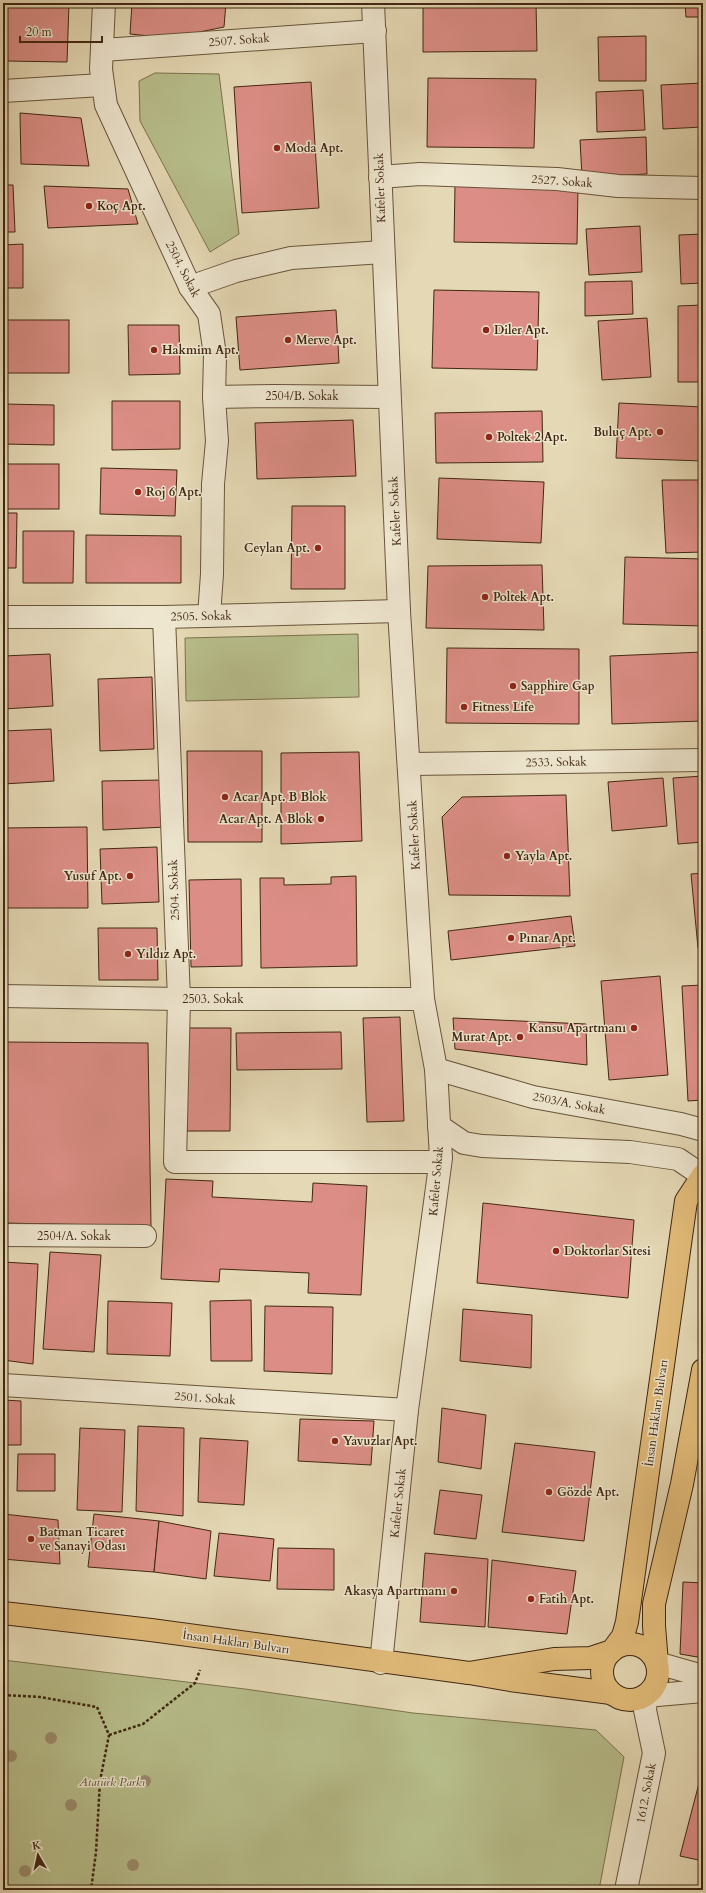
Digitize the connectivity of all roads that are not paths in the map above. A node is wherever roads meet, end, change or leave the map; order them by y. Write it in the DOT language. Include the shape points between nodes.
graph roads {
  1 [pos="104,3"];
  2 [pos="373,3"];
  3 [pos="375,31"];
  4 [pos="103,50"];
  5 [pos="102,85"];
  6 [pos="3,91"];
  7 [pos="380,177"];
  8 [pos="703,188"];
  9 [pos="383,252"];
  10 [pos="190,287"];
  11 [pos="214,397"];
  12 [pos="389,397"];
  13 [pos="399,611"];
  14 [pos="209,616"];
  15 [pos="3,617"];
  16 [pos="164,617"];
  17 [pos="703,760"];
  18 [pos="410,764"];
  19 [pos="3,996"];
  20 [pos="424,999"];
  21 [pos="179,1000"];
  22 [pos="436,1069"];
  23 [pos="439,1126"];
  24 [pos="703,1130"];
  25 [pos="440,1162"];
  26 [pos="703,1175"];
  27 [pos="3,1235"];
  28 [pos="145,1236"];
  29 [pos="703,1370"];
  30 [pos="3,1385"];
  31 [pos="408,1410"];
  32 [pos="3,1613"];
  33 [pos="612,1651"];
  34 [pos="381,1662"];
  35 [pos="657,1663"];
  36 [pos="468,1673"];
  37 [pos="703,1676"];
  38 [pos="703,1691"];
  39 [pos="611,1693"];
  40 [pos="646,1696"];
  41 [pos="626,1890"];
  1 -- 4 [label="street, 2504. Sokak"];
  2 -- 3 [label="street, Kafeler Sokak"];
  3 -- 4 [label="street, 2507. Sokak"];
  3 -- 7 [label="street, Kafeler Sokak"];
  4 -- 5 [label="street, 2504. Sokak"];
  5 -- 6 [label="street"];
  5 -- 10 [label="street, 2504. Sokak" via="106,105"];
  7 -- 8 [label="street, 2527. Sokak" via="420,174 557,179 618,186"];
  7 -- 9 [label="street, Kafeler Sokak"];
  9 -- 10 [label="street" via="291,258 236,271"];
  9 -- 12 [label="street, Kafeler Sokak"];
  10 -- 11 [label="street, 2504. Sokak" via="209,314 215,355"];
  11 -- 12 [label="street, 2504/B. Sokak"];
  11 -- 14 [label="street, 2504. Sokak" via="217,441 213,484"];
  12 -- 13 [label="street, Kafeler Sokak"];
  13 -- 14 [label="street, 2505. Sokak"];
  13 -- 18 [label="street, Kafeler Sokak"];
  14 -- 16 [label="street, 2505. Sokak"];
  15 -- 16 [label="street, 2505. Sokak"];
  16 -- 21 [label="street, 2504. Sokak"];
  17 -- 18 [label="street, 2533. Sokak"];
  18 -- 20 [label="street, Kafeler Sokak"];
  19 -- 21 [label="street, 2503. Sokak"];
  20 -- 21 [label="street, 2503. Sokak"];
  20 -- 22 [label="street, Kafeler Sokak"];
  21 -- 25 [label="street, 2504. Sokak" via="175,1162"];
  22 -- 23 [label="street, Kafeler Sokak"];
  22 -- 24 [label="street, 2503/A. Sokak" via="533,1097"];
  23 -- 25 [label="street, Kafeler Sokak"];
  23 -- 26 [label="street" via="464,1143 482,1146 630,1152 678,1160"];
  25 -- 31 [label="street, Kafeler Sokak"];
  26 -- 33 [label="main road, İnsan Hakları Bulvarı" via="686,1201 627,1622 623,1636"];
  27 -- 28 [label="street, 2504/A. Sokak"];
  29 -- 35 [label="main road" via="682,1484 654,1604"];
  30 -- 31 [label="street, 2501. Sokak"];
  31 -- 34 [label="street, Kafeler Sokak"];
  32 -- 34 [label="main road, İnsan Hakları Bulvarı" via="151,1630"];
  33 -- 35 [label="main road" via="624,1645 638,1644 653,1655"];
  33 -- 36 [label="main road" via="591,1658 554,1659"];
  33 -- 39 [label="main road" via="602,1667 605,1685"];
  34 -- 36 [label="main road, İnsan Hakları Bulvarı"];
  35 -- 37 [label="street"];
  35 -- 40 [label="main road" via="657,1681"];
  36 -- 39 [label="main road"];
  38 -- 40 [label="street"];
  39 -- 40 [label="main road" via="628,1700"];
  40 -- 41 [label="street, 1612. Sokak" via="645,1710 654,1753"];
}
